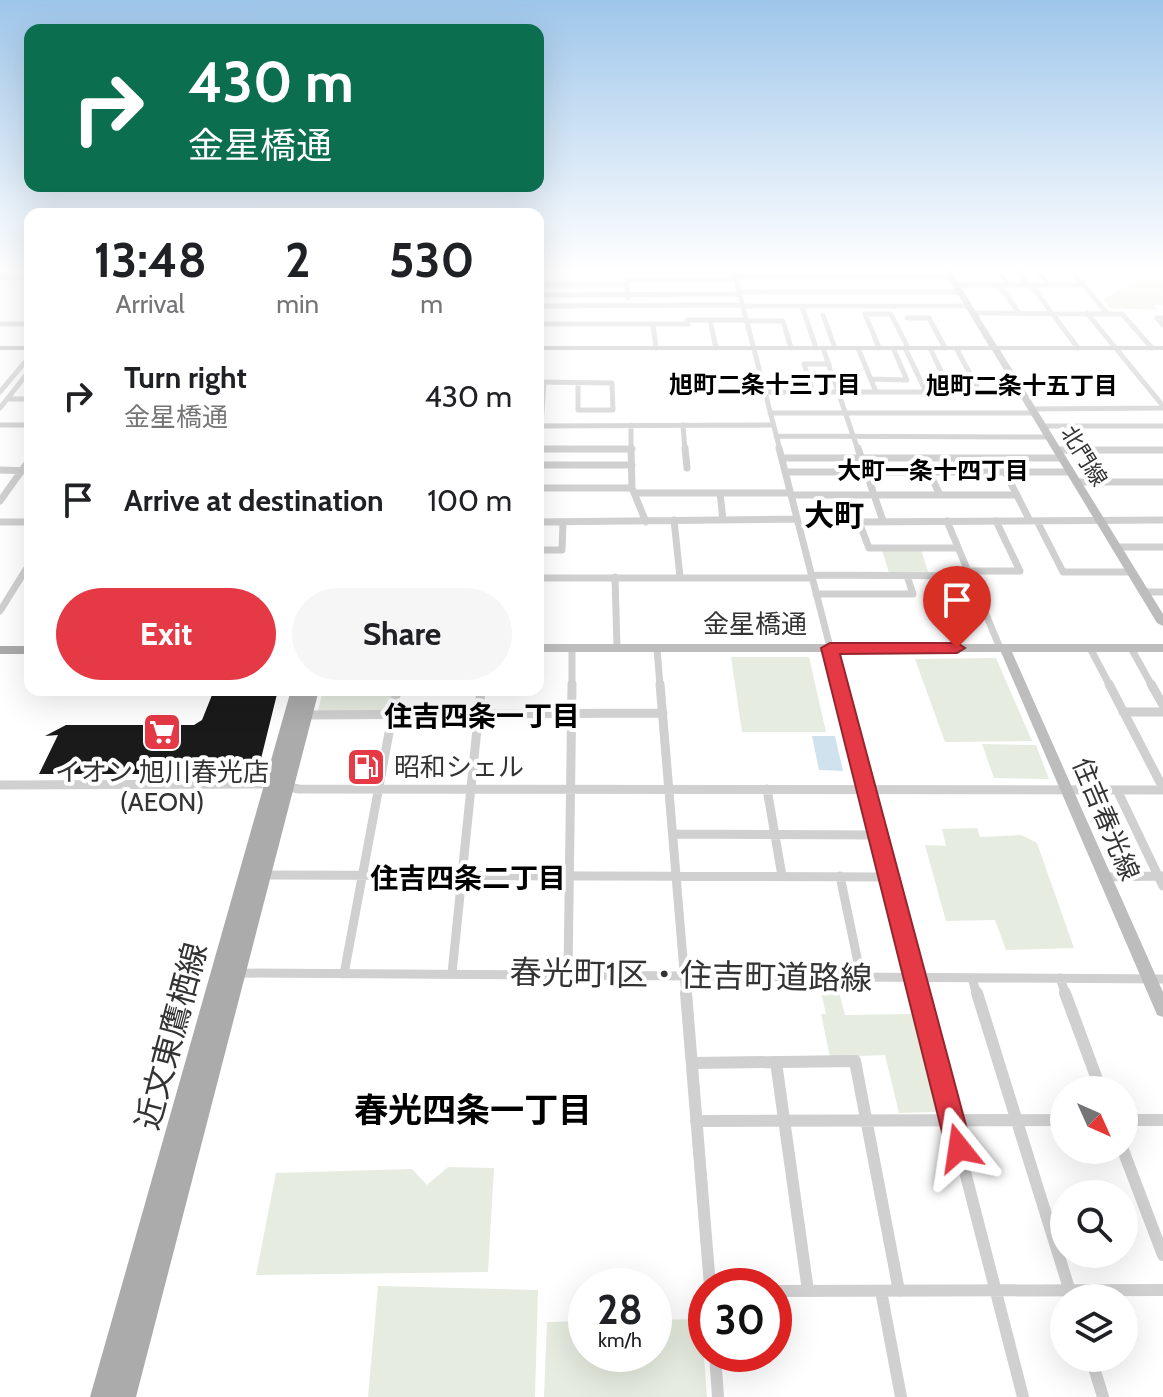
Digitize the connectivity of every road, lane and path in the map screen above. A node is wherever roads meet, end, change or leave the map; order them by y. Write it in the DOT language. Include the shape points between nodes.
graph roads {
  1 [pos="654,333"];
  2 [pos="713,333"];
  3 [pos="749,333"];
  4 [pos="787,333"];
  5 [pos="813,333"];
  6 [pos="830,333"];
  7 [pos="873,333"];
  8 [pos="900,333"];
  9 [pos="937,333"];
  10 [pos="985,333"];
  11 [pos="1067,333"];
  12 [pos="1104,333"];
  13 [pos="1139,333"];
  14 [pos="0,348"];
  15 [pos="24,348"];
  16 [pos="544,348"];
  17 [pos="656,348"];
  18 [pos="716,348"];
  19 [pos="753,348"];
  20 [pos="791,348"];
  21 [pos="819,348"];
  22 [pos="835,348"];
  23 [pos="858,348"];
  24 [pos="879,348"];
  25 [pos="893,348"];
  26 [pos="907,348"];
  27 [pos="930,348"];
  28 [pos="945,348"];
  29 [pos="956,348"];
  30 [pos="994,348"];
  31 [pos="1078,348"];
  32 [pos="1117,348"];
  33 [pos="1152,348"];
  34 [pos="1163,348"];
  35 [pos="24,363"];
  36 [pos="829,364"];
  37 [pos="24,378"];
  38 [pos="871,379"];
  39 [pos="544,382"];
  40 [pos="578,383"];
  41 [pos="0,392"];
  42 [pos="765,392"];
  43 [pos="813,392"];
  44 [pos="839,392"];
  45 [pos="876,392"];
  46 [pos="926,392"];
  47 [pos="951,392"];
  48 [pos="980,392"];
  49 [pos="1021,392"];
  50 [pos="7,399"];
  51 [pos="24,399"];
  52 [pos="1163,407"];
  53 [pos="0,408"];
  54 [pos="1033,411"];
  55 [pos="770,413"];
  56 [pos="846,413"];
  57 [pos="0,425"];
  58 [pos="24,425"];
  59 [pos="631,425"];
  60 [pos="683,425"];
  61 [pos="773,425"];
  62 [pos="544,426"];
  63 [pos="1042,426"];
  64 [pos="1163,426"];
  65 [pos="776,436"];
  66 [pos="854,436"];
  67 [pos="1049,437"];
  68 [pos="544,449"];
  69 [pos="632,449"];
  70 [pos="1163,450"];
  71 [pos="1059,454"];
  72 [pos="782,458"];
  73 [pos="861,458"];
  74 [pos="544,465"];
  75 [pos="632,465"];
  76 [pos="687,468"];
  77 [pos="0,470"];
  78 [pos="24,471"];
  79 [pos="785,472"];
  80 [pos="866,472"];
  81 [pos="929,472"];
  82 [pos="1005,472"];
  83 [pos="24,473"];
  84 [pos="1073,477"];
  85 [pos="1163,482"];
  86 [pos="544,488"];
  87 [pos="633,490"];
  88 [pos="720,493"];
  89 [pos="791,494"];
  90 [pos="874,495"];
  91 [pos="940,495"];
  92 [pos="1017,495"];
  93 [pos="0,501"];
  94 [pos="797,519"];
  95 [pos="674,520"];
  96 [pos="723,520"];
  97 [pos="1100,520"];
  98 [pos="1163,520"];
  99 [pos="883,521"];
  100 [pos="947,521"];
  101 [pos="996,521"];
  102 [pos="1033,521"];
  103 [pos="0,522"];
  104 [pos="24,522"];
  105 [pos="544,522"];
  106 [pos="563,522"];
  107 [pos="646,522"];
  108 [pos="1116,547"];
  109 [pos="1163,547"];
  110 [pos="958,548"];
  111 [pos="544,550"];
  112 [pos="1131,572"];
  113 [pos="24,573"];
  114 [pos="970,574"];
  115 [pos="907,576"];
  116 [pos="615,577"];
  117 [pos="680,577"];
  118 [pos="812,577"];
  119 [pos="544,578"];
  120 [pos="1144,592"];
  121 [pos="1163,592"];
  122 [pos="816,594"];
  123 [pos="0,611"];
  124 [pos="1163,623"];
  125 [pos="544,648"];
  126 [pos="572,648"];
  127 [pos="617,648"];
  128 [pos="657,648"];
  129 [pos="830,648"];
  130 [pos="1002,648"];
  131 [pos="1090,648"];
  132 [pos="1131,648"];
  133 [pos="1163,648"];
  134 [pos="0,650"];
  135 [pos="24,650"];
  136 [pos="0,658"];
  137 [pos="24,658"];
  138 [pos="298,696"];
  139 [pos="309,696"];
  140 [pos="396,696"];
  141 [pos="480,696"];
  142 [pos="1163,705"];
  143 [pos="1123,712"];
  144 [pos="1163,712"];
  145 [pos="393,713"];
  146 [pos="663,713"];
  147 [pos="479,714"];
  148 [pos="298,715"];
  149 [pos="571,715"];
  150 [pos="0,785"];
  151 [pos="278,787"];
  152 [pos="378,789"];
  153 [pos="767,789"];
  154 [pos="1163,789"];
  155 [pos="472,790"];
  156 [pos="570,790"];
  157 [pos="670,790"];
  158 [pos="866,790"];
  159 [pos="1067,790"];
  160 [pos="1117,790"];
  161 [pos="673,834"];
  162 [pos="775,835"];
  163 [pos="879,835"];
  164 [pos="254,875"];
  165 [pos="463,876"];
  166 [pos="569,876"];
  167 [pos="676,876"];
  168 [pos="782,876"];
  169 [pos="840,876"];
  170 [pos="363,877"];
  171 [pos="890,877"];
  172 [pos="1105,877"];
  173 [pos="1161,880"];
  174 [pos="228,973"];
  175 [pos="452,973"];
  176 [pos="568,973"];
  177 [pos="344,974"];
  178 [pos="685,976"];
  179 [pos="861,977"];
  180 [pos="915,977"];
  181 [pos="972,978"];
  182 [pos="1060,978"];
  183 [pos="1156,979"];
  184 [pos="1163,1010"];
  185 [pos="776,1062"];
  186 [pos="692,1063"];
  187 [pos="1096,1076"];
  188 [pos="867,1120"];
  189 [pos="952,1120"];
  190 [pos="1017,1120"];
  191 [pos="1050,1120"];
  192 [pos="1138,1120"];
  193 [pos="1163,1120"];
  194 [pos="696,1121"];
  195 [pos="785,1121"];
  196 [pos="1128,1164"];
  197 [pos="1163,1255"];
  198 [pos="708,1268"];
  199 [pos="1067,1284"];
  200 [pos="996,1290"];
  201 [pos="1163,1290"];
  202 [pos="792,1291"];
  203 [pos="808,1291"];
  204 [pos="881,1291"];
  205 [pos="899,1291"];
  206 [pos="1138,1291"];
  207 [pos="1050,1293"];
  208 [pos="716,1372"];
  209 [pos="1095,1372"];
  210 [pos="102,1397"];
  211 [pos="124,1397"];
  212 [pos="718,1397"];
  213 [pos="901,1397"];
  214 [pos="1023,1397"];
  215 [pos="1103,1397"];
  1 -- 17 [label="street"];
  2 -- 18 [label="street"];
  3 -- 19 [label="street"];
  4 -- 20 [label="street"];
  5 -- 21 [label="street"];
  6 -- 22 [label="street"];
  7 -- 24 [label="street"];
  8 -- 26 [label="street"];
  9 -- 28 [label="street"];
  10 -- 30 [label="street, 北門線"];
  11 -- 31 [label="street"];
  12 -- 32 [label="street"];
  13 -- 33 [label="street"];
  14 -- 15 [label="street"];
  16 -- 17 [label="street"];
  17 -- 18 [label="street"];
  18 -- 19 [label="street"];
  19 -- 20 [label="street"];
  19 -- 42 [label="street"];
  20 -- 21 [label="street"];
  21 -- 22 [label="street"];
  21 -- 36 [label="street"];
  22 -- 23 [label="street"];
  23 -- 24 [label="street"];
  23 -- 38 [label="street"];
  24 -- 25 [label="street"];
  25 -- 26 [label="street"];
  25 -- 38 [label="street" via="907,380"];
  26 -- 27 [label="street"];
  26 -- 46 [label="street"];
  27 -- 28 [label="street"];
  27 -- 47 [label="street"];
  28 -- 29 [label="street"];
  29 -- 30 [label="street"];
  29 -- 48 [label="street"];
  30 -- 31 [label="street"];
  30 -- 49 [label="street, 北門線"];
  31 -- 32 [label="street"];
  32 -- 33 [label="street"];
  32 -- 52 [label="street"];
  33 -- 34 [label="street"];
  35 -- 41 [label="street"];
  36 -- 43 [label="street" via="804,364"];
  36 -- 44 [label="street"];
  37 -- 50 [label="street"];
  38 -- 45 [label="street"];
  39 -- 40 [label="street"];
  40 -- 40 [label="street" via="578,410 613,410 612,383"];
  42 -- 43 [label="street"];
  42 -- 55 [label="street"];
  43 -- 44 [label="street"];
  44 -- 45 [label="street"];
  44 -- 56 [label="street"];
  45 -- 46 [label="street"];
  46 -- 47 [label="street"];
  47 -- 48 [label="street"];
  48 -- 49 [label="street"];
  49 -- 54 [label="street, 北門線"];
  50 -- 51 [label="street"];
  50 -- 53 [label="street"];
  52 -- 54 [label="street"];
  54 -- 56 [label="street"];
  54 -- 63 [label="street, 北門線"];
  55 -- 56 [label="street"];
  55 -- 61 [label="street"];
  56 -- 66 [label="street"];
  57 -- 58 [label="street"];
  59 -- 60 [label="street"];
  59 -- 62 [label="street"];
  59 -- 69 [label="street"];
  60 -- 61 [label="street"];
  60 -- 76 [label="street"];
  61 -- 65 [label="street"];
  63 -- 64 [label="street"];
  63 -- 67 [label="street, 北門線"];
  65 -- 66 [label="street"];
  65 -- 72 [label="street"];
  66 -- 67 [label="street"];
  66 -- 73 [label="street"];
  67 -- 71 [label="street, 北門線"];
  68 -- 69 [label="street"];
  69 -- 75 [label="street"];
  70 -- 71 [label="street"];
  71 -- 73 [label="street"];
  71 -- 84 [label="street, 北門線"];
  72 -- 73 [label="street"];
  72 -- 79 [label="street"];
  73 -- 80 [label="street"];
  74 -- 75 [label="street"];
  75 -- 87 [label="street"];
  77 -- 78 [label="street"];
  79 -- 80 [label="street"];
  79 -- 89 [label="street"];
  80 -- 81 [label="street"];
  80 -- 90 [label="street"];
  81 -- 82 [label="street"];
  81 -- 91 [label="street"];
  82 -- 84 [label="street"];
  82 -- 92 [label="street"];
  83 -- 93 [label="street"];
  84 -- 85 [label="street"];
  84 -- 97 [label="street, 北門線"];
  86 -- 87 [label="street"];
  87 -- 88 [label="street"];
  87 -- 107 [label="street"];
  88 -- 89 [label="street"];
  88 -- 96 [label="street"];
  89 -- 90 [label="street"];
  89 -- 94 [label="street"];
  90 -- 91 [label="street"];
  90 -- 99 [label="street"];
  91 -- 92 [label="street"];
  92 -- 102 [label="street"];
  94 -- 96 [label="street"];
  94 -- 118 [label="street"];
  95 -- 96 [label="street"];
  95 -- 107 [label="street"];
  95 -- 117 [label="street"];
  97 -- 98 [label="street"];
  97 -- 102 [label="street"];
  97 -- 108 [label="street, 北門線"];
  99 -- 100 [label="street"];
  99 -- 110 [label="street" via="859,522 869,548"];
  100 -- 101 [label="street"];
  100 -- 110 [label="street"];
  101 -- 102 [label="street"];
  101 -- 114 [label="street" via="1020,571"];
  102 -- 112 [label="street" via="1063,572"];
  103 -- 104 [label="street"];
  105 -- 106 [label="street"];
  106 -- 107 [label="street"];
  106 -- 111 [label="street" via="562,550"];
  108 -- 109 [label="street"];
  108 -- 112 [label="street, 北門線"];
  110 -- 114 [label="street"];
  112 -- 120 [label="street, 北門線"];
  113 -- 123 [label="street"];
  114 -- 115 [label="street"];
  114 -- 130 [label="street"];
  115 -- 118 [label="street"];
  115 -- 122 [label="street" via="913,594"];
  116 -- 117 [label="street"];
  116 -- 119 [label="street"];
  116 -- 127 [label="street"];
  117 -- 118 [label="street"];
  118 -- 122 [label="street"];
  120 -- 121 [label="street"];
  120 -- 124 [label="street, 北門線"];
  122 -- 129 [label="street"];
  125 -- 126 [label="street, 金星橋通"];
  126 -- 127 [label="street, 金星橋通"];
  126 -- 149 [label="street"];
  127 -- 128 [label="street, 金星橋通"];
  128 -- 129 [label="street, 金星橋通"];
  128 -- 146 [label="street"];
  129 -- 130 [label="street, 金星橋通"];
  129 -- 158 [label="street"];
  130 -- 131 [label="street, 金星橋通"];
  130 -- 159 [label="street, 住吉春光線"];
  131 -- 132 [label="street, 金星橋通"];
  131 -- 143 [label="street"];
  132 -- 133 [label="street, 金星橋通"];
  132 -- 142 [label="street"];
  134 -- 135 [label="main road"];
  136 -- 137 [label="main road"];
  138 -- 148 [label="main road, 近文東鷹栖線"];
  139 -- 148 [label="main road, 近文東鷹栖線"];
  140 -- 145 [label="street"];
  141 -- 147 [label="street"];
  143 -- 144 [label="street"];
  143 -- 154 [label="street"];
  145 -- 147 [label="street"];
  145 -- 148 [label="street"];
  145 -- 152 [label="street"];
  146 -- 149 [label="street"];
  146 -- 157 [label="street"];
  147 -- 149 [label="street"];
  147 -- 155 [label="street"];
  148 -- 151 [label="main road, 近文東鷹栖線"];
  149 -- 156 [label="street"];
  150 -- 151 [label="street"];
  151 -- 152 [label="street"];
  151 -- 164 [label="main road, 近文東鷹栖線"];
  152 -- 155 [label="street"];
  152 -- 170 [label="street"];
  153 -- 157 [label="street"];
  153 -- 158 [label="street"];
  153 -- 162 [label="street"];
  154 -- 160 [label="street"];
  155 -- 156 [label="street"];
  155 -- 165 [label="street"];
  156 -- 157 [label="street"];
  156 -- 166 [label="street"];
  157 -- 161 [label="street"];
  158 -- 159 [label="street"];
  158 -- 163 [label="street"];
  159 -- 160 [label="street"];
  159 -- 172 [label="street, 住吉春光線"];
  160 -- 173 [label="street"];
  161 -- 162 [label="street"];
  161 -- 167 [label="street"];
  162 -- 163 [label="street"];
  162 -- 168 [label="street"];
  163 -- 171 [label="street"];
  164 -- 170 [label="street"];
  164 -- 174 [label="main road, 近文東鷹栖線"];
  165 -- 166 [label="street"];
  165 -- 170 [label="street"];
  165 -- 175 [label="street"];
  166 -- 167 [label="street"];
  166 -- 176 [label="street"];
  167 -- 168 [label="street"];
  167 -- 178 [label="street"];
  168 -- 169 [label="street"];
  169 -- 171 [label="street"];
  169 -- 179 [label="street"];
  170 -- 177 [label="street"];
  171 -- 180 [label="street"];
  172 -- 173 [label="street"];
  172 -- 183 [label="street, 住吉春光線"];
  174 -- 177 [label="street, 春光町1区・住吉町道路線"];
  174 -- 210 [label="main road, 近文東鷹栖線"];
  174 -- 211 [label="main road, 近文東鷹栖線"];
  175 -- 176 [label="street, 春光町1区・住吉町道路線"];
  175 -- 177 [label="street, 春光町1区・住吉町道路線"];
  176 -- 178 [label="street, 春光町1区・住吉町道路線"];
  178 -- 179 [label="street, 春光町1区・住吉町道路線"];
  178 -- 186 [label="street"];
  179 -- 180 [label="street, 春光町1区・住吉町道路線"];
  180 -- 181 [label="street, 春光町1区・住吉町道路線"];
  180 -- 189 [label="street"];
  181 -- 182 [label="street, 春光町1区・住吉町道路線"];
  181 -- 190 [label="street"];
  182 -- 183 [label="street, 春光町1区・住吉町道路線"];
  182 -- 187 [label="street"];
  183 -- 184 [label="street, 住吉春光線"];
  185 -- 186 [label="street"];
  185 -- 188 [label="street" via="855,1061"];
  185 -- 195 [label="street"];
  186 -- 194 [label="street"];
  188 -- 189 [label="street"];
  188 -- 195 [label="street"];
  188 -- 205 [label="street"];
  189 -- 190 [label="street"];
  189 -- 200 [label="street"];
  190 -- 191 [label="street"];
  190 -- 199 [label="street"];
  192 -- 193 [label="street"];
  194 -- 195 [label="street"];
  194 -- 198 [label="street"];
  195 -- 203 [label="street"];
  196 -- 197 [label="street"];
  200 -- 205 [label="street"];
  200 -- 207 [label="street"];
  200 -- 214 [label="street"];
  201 -- 206 [label="street"];
  202 -- 203 [label="street"];
  203 -- 204 [label="street"];
  204 -- 205 [label="street"];
  204 -- 213 [label="street"];
  208 -- 212 [label="street"];
  209 -- 215 [label="street"];
}
